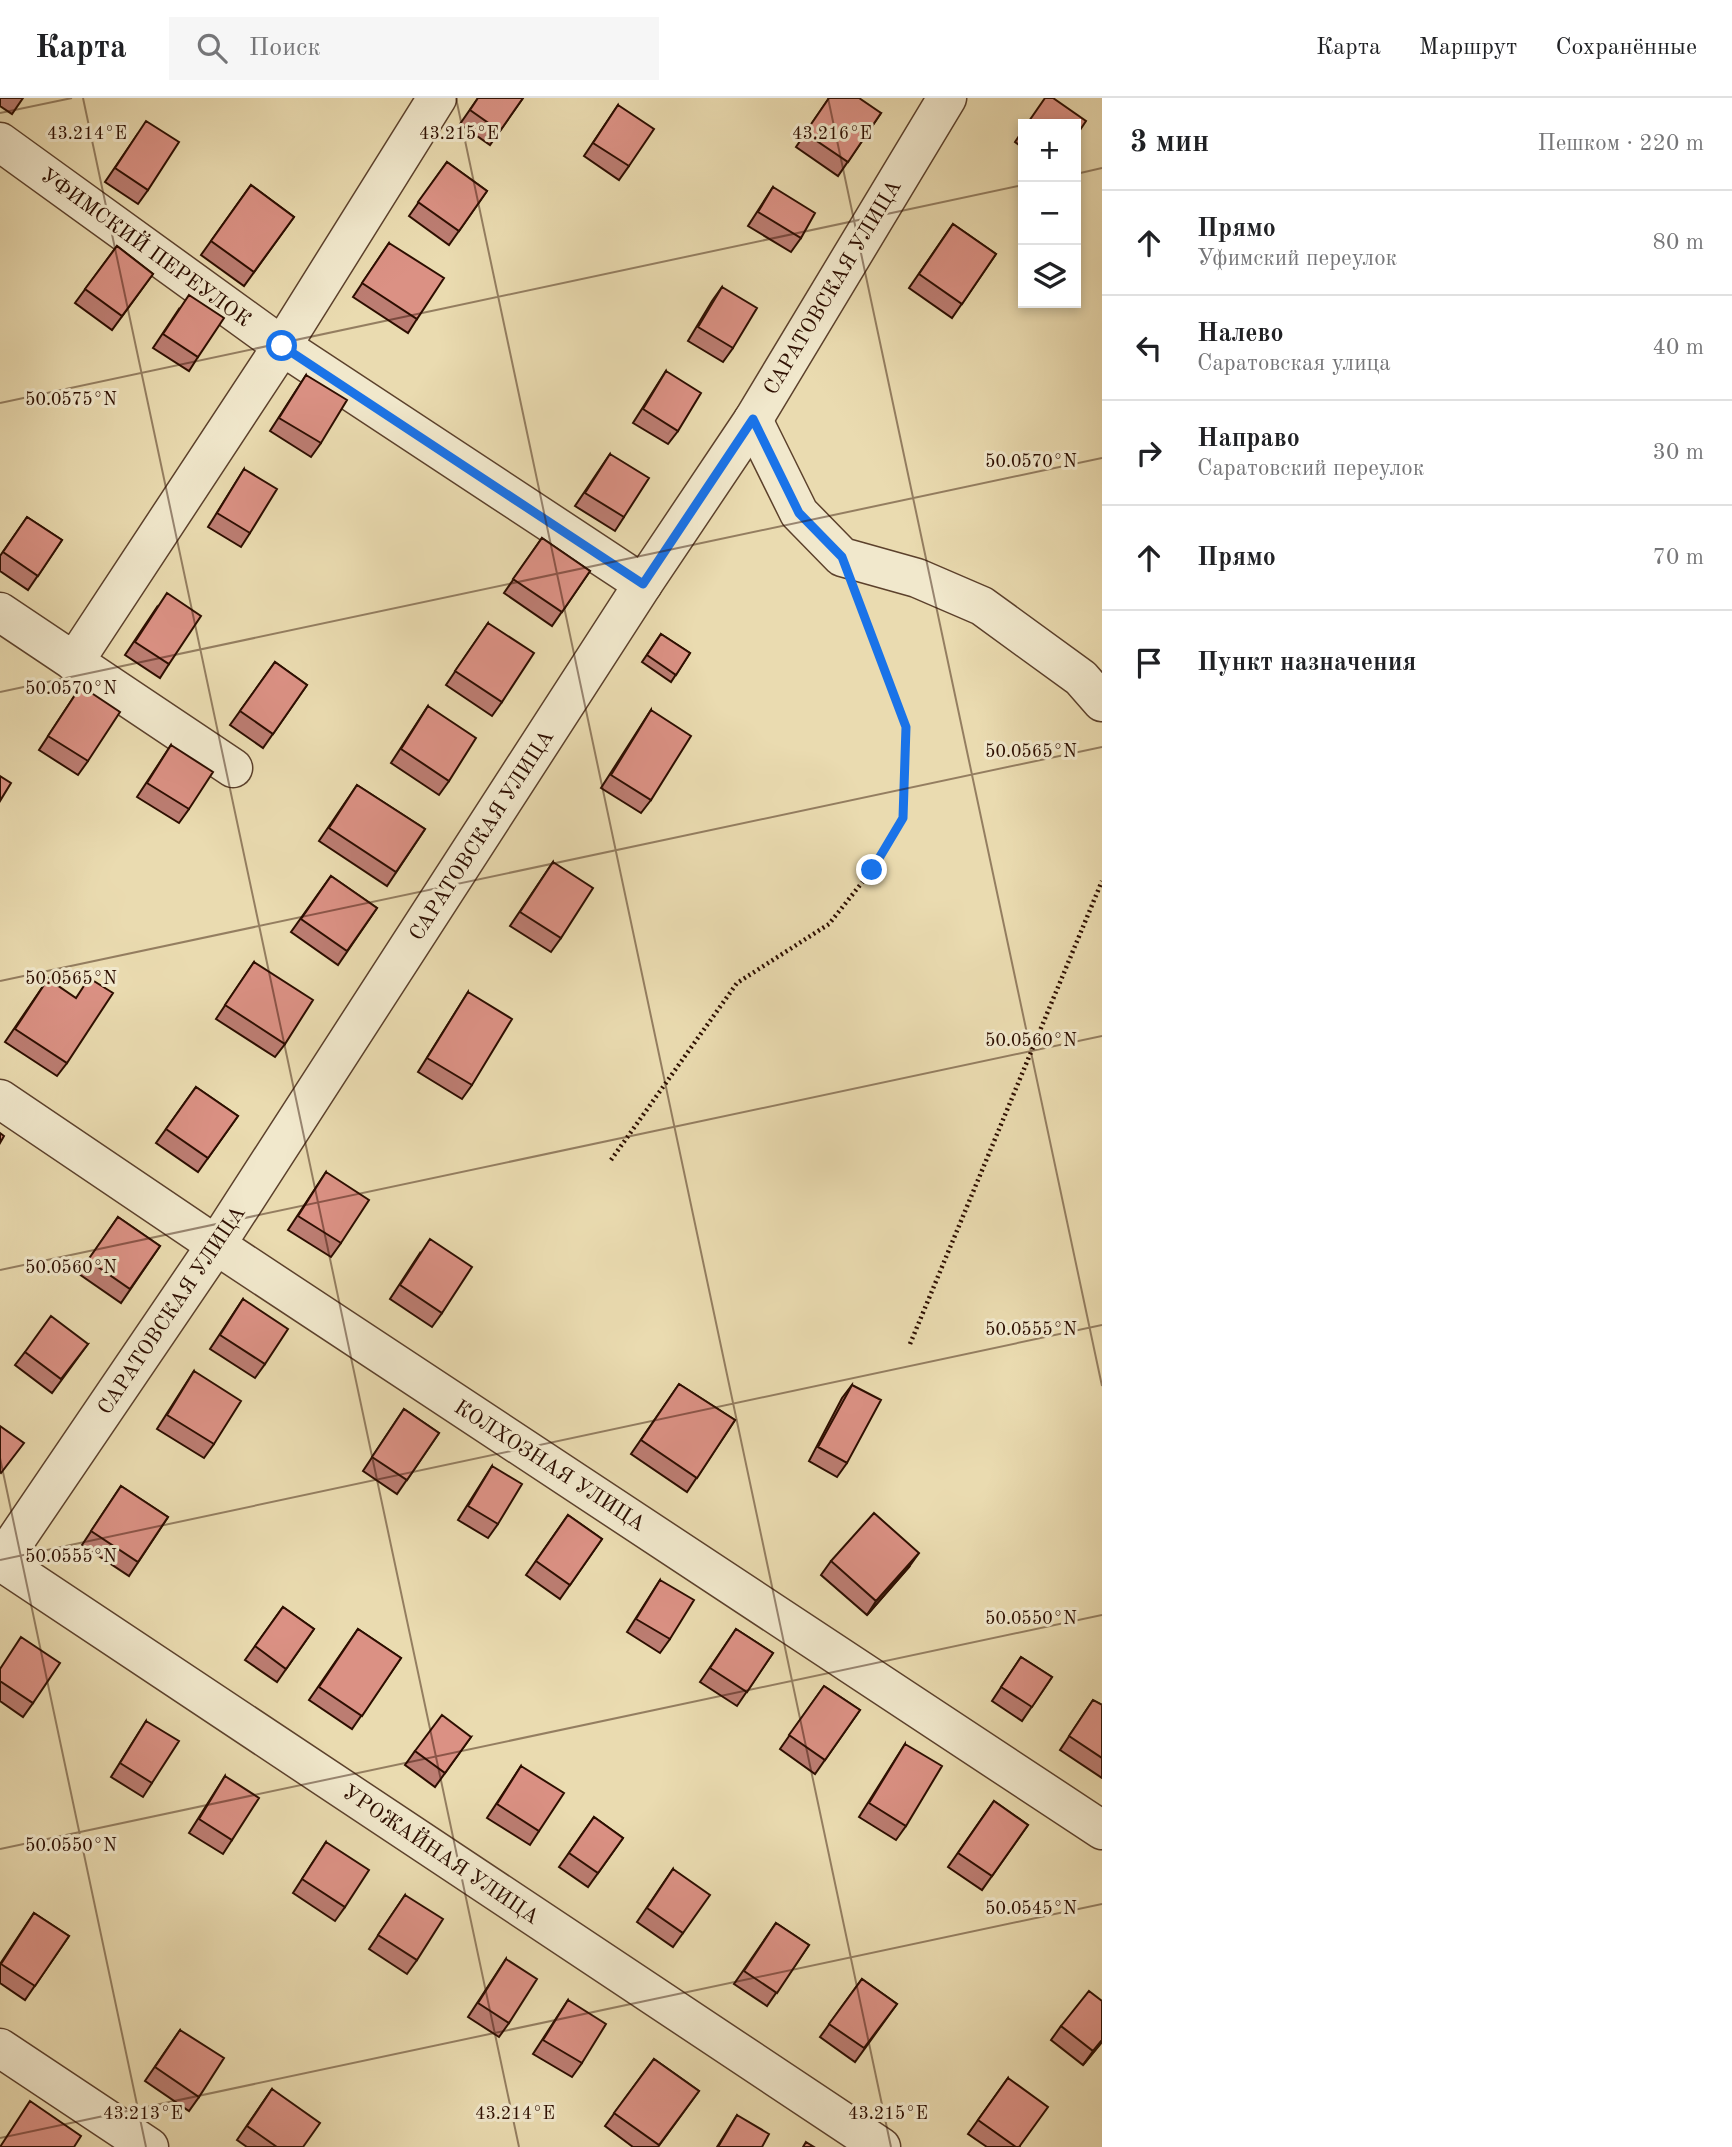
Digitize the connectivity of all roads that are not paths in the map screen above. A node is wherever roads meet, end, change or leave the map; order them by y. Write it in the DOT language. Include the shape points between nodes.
graph roads {
  1 [pos="437,98"];
  2 [pos="947,98"];
  3 [pos="0,142"];
  4 [pos="282,346"];
  5 [pos="753,419"];
  6 [pos="643,584"];
  7 [pos="0,612"];
  8 [pos="74,662"];
  9 [pos="1102,702"];
  10 [pos="233,768"];
  11 [pos="0,1099"];
  12 [pos="216,1245"];
  13 [pos="0,1562"];
  14 [pos="1102,1830"];
  15 [pos="0,2048"];
  16 [pos="149,2147"];
  17 [pos="881,2147"];
  1 -- 4 [label="street"];
  2 -- 5 [label="street, САРАТОВСКАЯ УЛИЦА"];
  3 -- 4 [label="street, УФИМСКИЙ ПЕРЕУЛОК"];
  4 -- 6 [label="street, УФИМСКИЙ ПЕРЕУЛОК"];
  4 -- 8 [label="street"];
  5 -- 6 [label="street, САРАТОВСКАЯ УЛИЦА"];
  5 -- 9 [label="street" via="799,513 842,557 917,578 982,606 1081,678"];
  6 -- 12 [label="street, САРАТОВСКАЯ УЛИЦА"];
  7 -- 8 [label="street"];
  8 -- 10 [label="street"];
  11 -- 12 [label="street, КОЛХОЗНАЯ УЛИЦА"];
  12 -- 13 [label="street, САРАТОВСКАЯ УЛИЦА"];
  12 -- 14 [label="street, КОЛХОЗНАЯ УЛИЦА"];
  13 -- 17 [label="street, УРОЖАЙНАЯ УЛИЦА"];
  15 -- 16 [label="street"];
}
